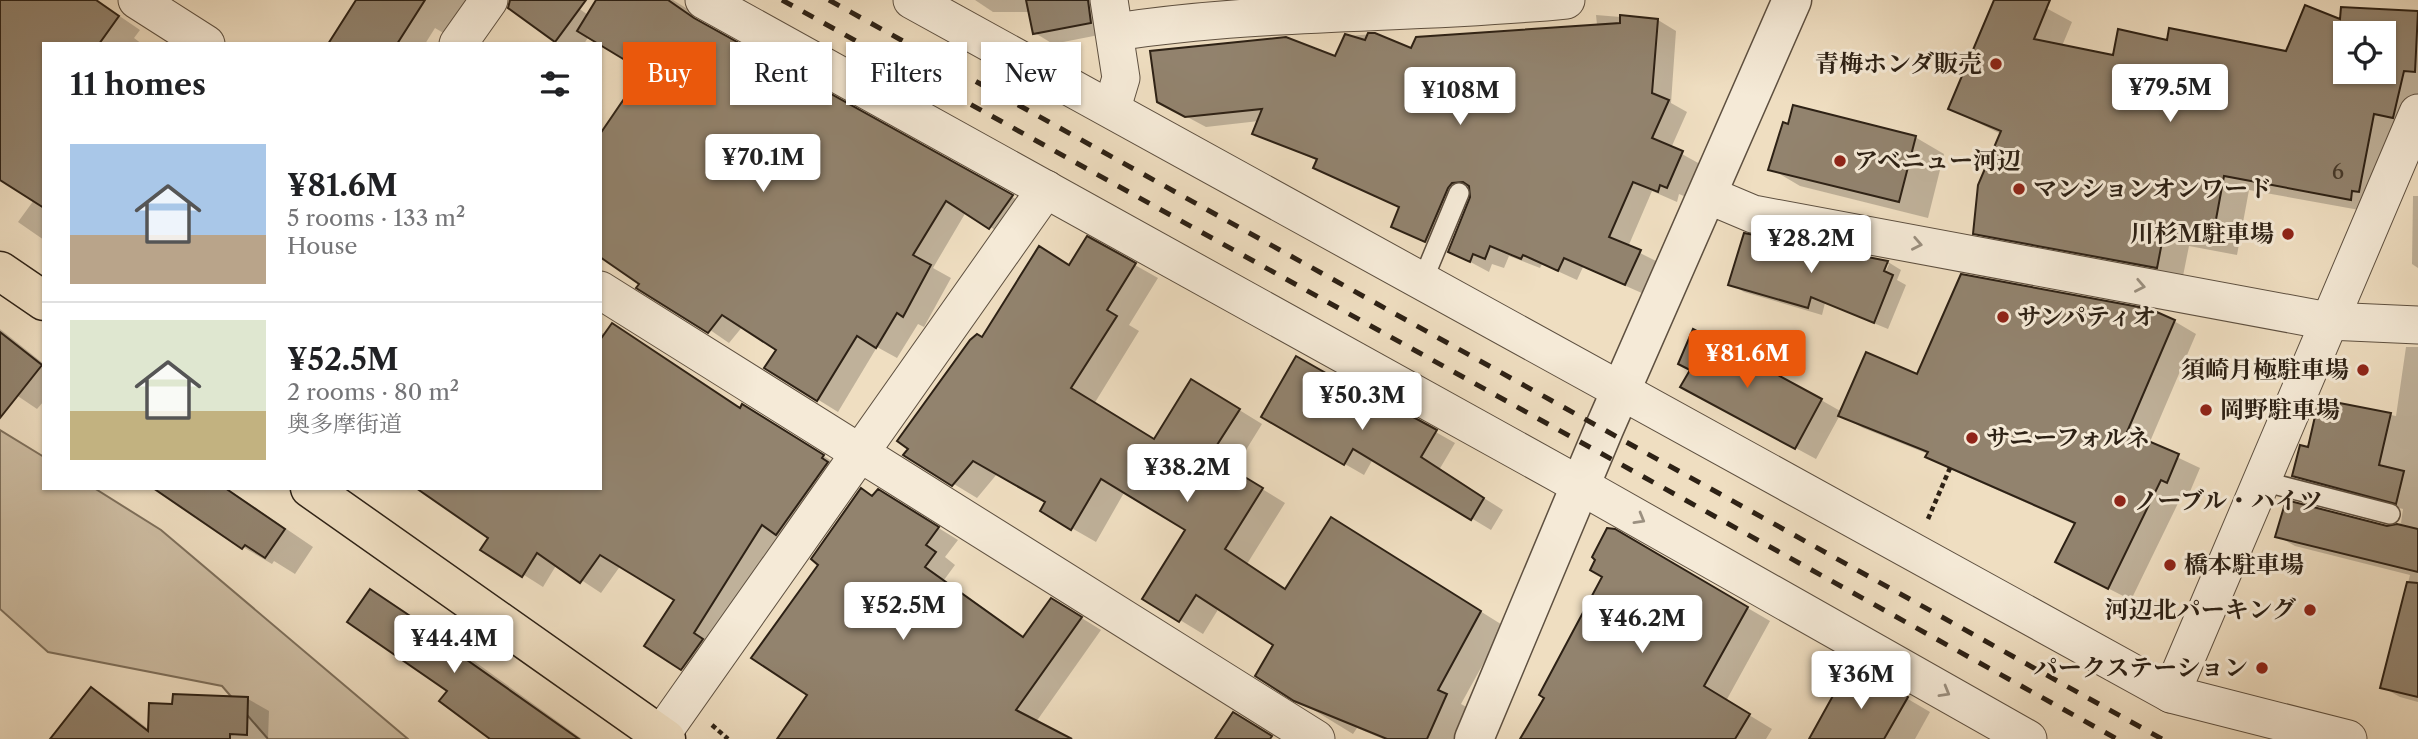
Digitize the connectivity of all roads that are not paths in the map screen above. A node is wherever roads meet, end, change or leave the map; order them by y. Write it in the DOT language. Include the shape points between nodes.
graph roads {
  1 [pos="137,0"];
  2 [pos="489,0"];
  3 [pos="704,0"];
  4 [pos="912,0"];
  5 [pos="1557,0"];
  6 [pos="1566,0"];
  7 [pos="1792,0"];
  8 [pos="1113,16"];
  9 [pos="203,42"];
  10 [pos="459,42"];
  11 [pos="1112,108"];
  12 [pos="2418,113"];
  13 [pos="1046,189"];
  14 [pos="1460,193"];
  15 [pos="1708,195"];
  16 [pos="0,271"];
  17 [pos="1422,282"];
  18 [pos="602,291"];
  19 [pos="42,300"];
  20 [pos="2328,321"];
  21 [pos="2418,325"];
  22 [pos="1621,392"];
  23 [pos="860,453"];
  24 [pos="2262,481"];
  25 [pos="1581,486"];
  26 [pos="313,490"];
  27 [pos="2390,514"];
  28 [pos="2171,694"];
  29 [pos="664,737"];
  30 [pos="1317,739"];
  31 [pos="1474,739"];
  32 [pos="2028,739"];
  33 [pos="2348,739"];
  1 -- 9 [label="street"];
  2 -- 10 [label="street"];
  3 -- 13 [label="street"];
  4 -- 11 [label="street"];
  5 -- 6 [label="street"];
  5 -- 8 [label="street" via="1470,9 1242,17"];
  7 -- 15 [label="street"];
  8 -- 11 [label="street" via="1121,78"];
  11 -- 17 [label="street"];
  12 -- 20 [label="street"];
  13 -- 23 [label="street"];
  13 -- 25 [label="street"];
  14 -- 17 [label="lane"];
  15 -- 20 [label="street, one-way" via="1753,214"];
  15 -- 22 [label="street"];
  16 -- 19 [label="main road"];
  17 -- 22 [label="street"];
  18 -- 23 [label="street"];
  20 -- 21 [label="street"];
  20 -- 24 [label="street"];
  22 -- 25 [label="street"];
  22 -- 28 [label="street"];
  23 -- 29 [label="street"];
  23 -- 30 [label="street"];
  24 -- 27 [label="lane"];
  24 -- 28 [label="street"];
  25 -- 31 [label="street"];
  25 -- 32 [label="street, one-way"];
  26 -- 29 [label="main road"];
  28 -- 33 [label="street"];
}
